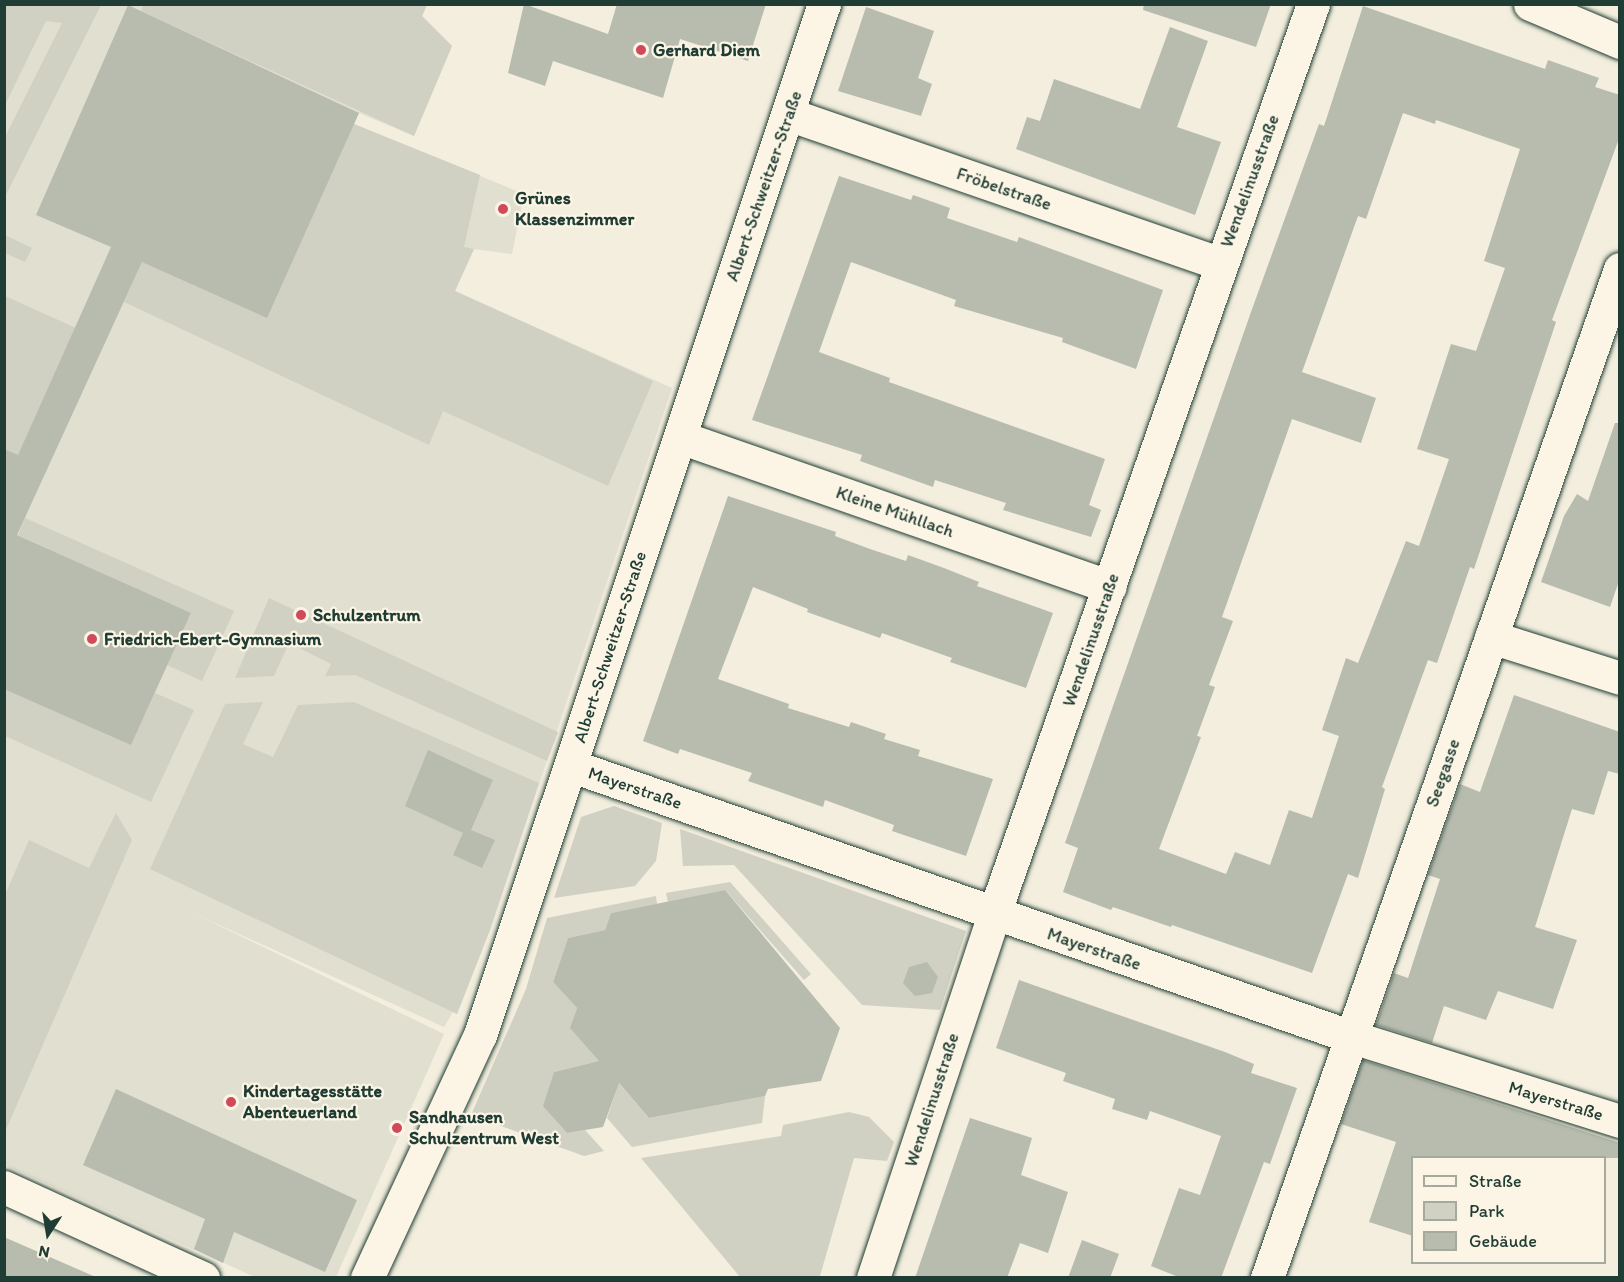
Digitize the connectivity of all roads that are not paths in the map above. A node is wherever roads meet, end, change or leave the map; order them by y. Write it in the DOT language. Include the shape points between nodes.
graph roads {
  1 [pos="824,4"];
  2 [pos="1313,4"];
  3 [pos="1530,4"];
  4 [pos="1620,42"];
  5 [pos="788,114"];
  6 [pos="1220,264"];
  7 [pos="1620,269"];
  8 [pos="680,437"];
  9 [pos="1110,587"];
  10 [pos="1491,637"];
  11 [pos="1620,678"];
  12 [pos="572,766"];
  13 [pos="994,914"];
  14 [pos="1352,1037"];
  15 [pos="1620,1121"];
  16 [pos="4,1187"];
  17 [pos="203,1278"];
  18 [pos="366,1278"];
  19 [pos="873,1278"];
  20 [pos="1267,1278"];
  1 -- 5 [label="street, Albert-Schweitzer-Straße"];
  2 -- 6 [label="street, Wendelinusstraße"];
  3 -- 4 [label="street"];
  5 -- 6 [label="street, Fröbelstraße"];
  5 -- 8 [label="street, Albert-Schweitzer-Straße"];
  6 -- 9 [label="street, Wendelinusstraße"];
  7 -- 10 [label="street, Seegasse"];
  8 -- 9 [label="street, Kleine Mühllach"];
  8 -- 12 [label="street, Albert-Schweitzer-Straße"];
  9 -- 13 [label="street, Wendelinusstraße"];
  10 -- 11 [label="street"];
  10 -- 14 [label="street, Seegasse"];
  12 -- 13 [label="street, Mayerstraße"];
  12 -- 18 [label="street, Albert-Schweitzer-Straße" via="480,1035"];
  13 -- 14 [label="street, Mayerstraße"];
  13 -- 19 [label="street, Wendelinusstraße"];
  14 -- 15 [label="street, Mayerstraße"];
  14 -- 20 [label="street, Seegasse"];
  16 -- 17 [label="street"];
}
